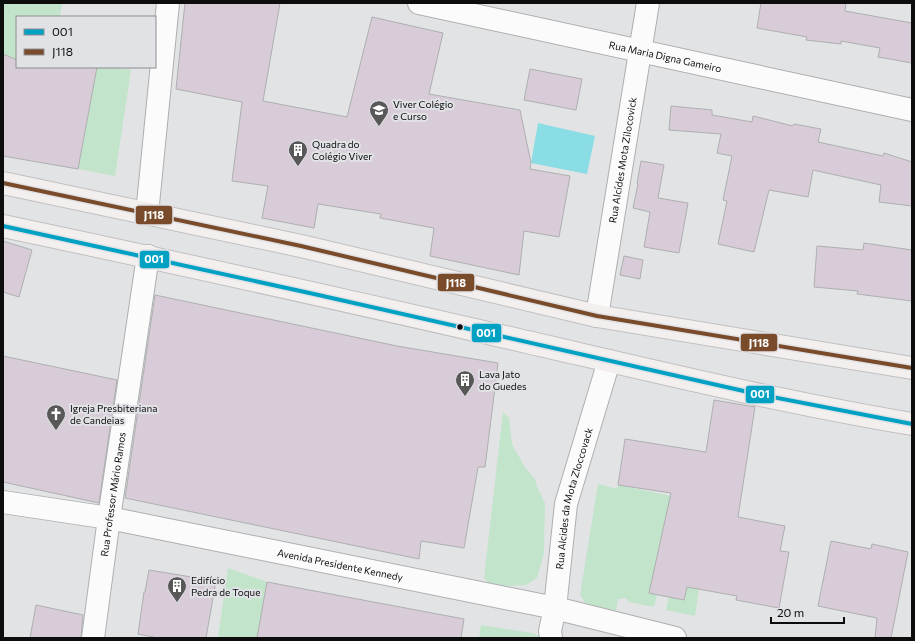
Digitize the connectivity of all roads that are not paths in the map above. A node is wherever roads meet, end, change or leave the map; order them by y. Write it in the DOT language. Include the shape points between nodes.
graph roads {
  1 [pos="168,3"];
  2 [pos="419,3"];
  3 [pos="648,3"];
  4 [pos="641,51"];
  5 [pos="912,110"];
  6 [pos="3,183"];
  7 [pos="147,214"];
  8 [pos="3,226"];
  9 [pos="148,256"];
  10 [pos="597,316"];
  11 [pos="609,361"];
  12 [pos="912,368"];
  13 [pos="912,424"];
  14 [pos="3,502"];
  15 [pos="109,518"];
  16 [pos="554,608"];
  17 [pos="606,630"];
  18 [pos="93,638"];
  19 [pos="551,638"];
  20 [pos="675,638"];
  1 -- 7 [label="street"];
  2 -- 4 [label="street, Rua Maria Digna Gameiro"];
  3 -- 4 [label="street, Rua Alcídes Mota Zilocovick"];
  4 -- 5 [label="street, Rua Maria Digna Gameiro"];
  4 -- 10 [label="street, Rua Alcídes Mota Zilocovick"];
  6 -- 7 [label="main road"];
  7 -- 10 [label="main road" via="301,246"];
  8 -- 9 [label="main road"];
  9 -- 11 [label="main road"];
  9 -- 15 [label="street, Rua Professor Mário Ramos"];
  10 -- 12 [label="main road"];
  11 -- 13 [label="main road" via="846,413"];
  11 -- 16 [label="street, Rua Alcides da Mota Zloccovack" via="566,504"];
  14 -- 15 [label="street, Avenida Presidente Kennedy"];
  15 -- 16 [label="street, Avenida Presidente Kennedy"];
  15 -- 18 [label="street, Rua Professor Mário Ramos"];
  16 -- 17 [label="street, Avenida Presidente Kennedy"];
  16 -- 19 [label="street, Rua Alcides da Mota Zloccovack"];
  17 -- 20 [label="street, Avenida Presidente Kennedy"];
}
